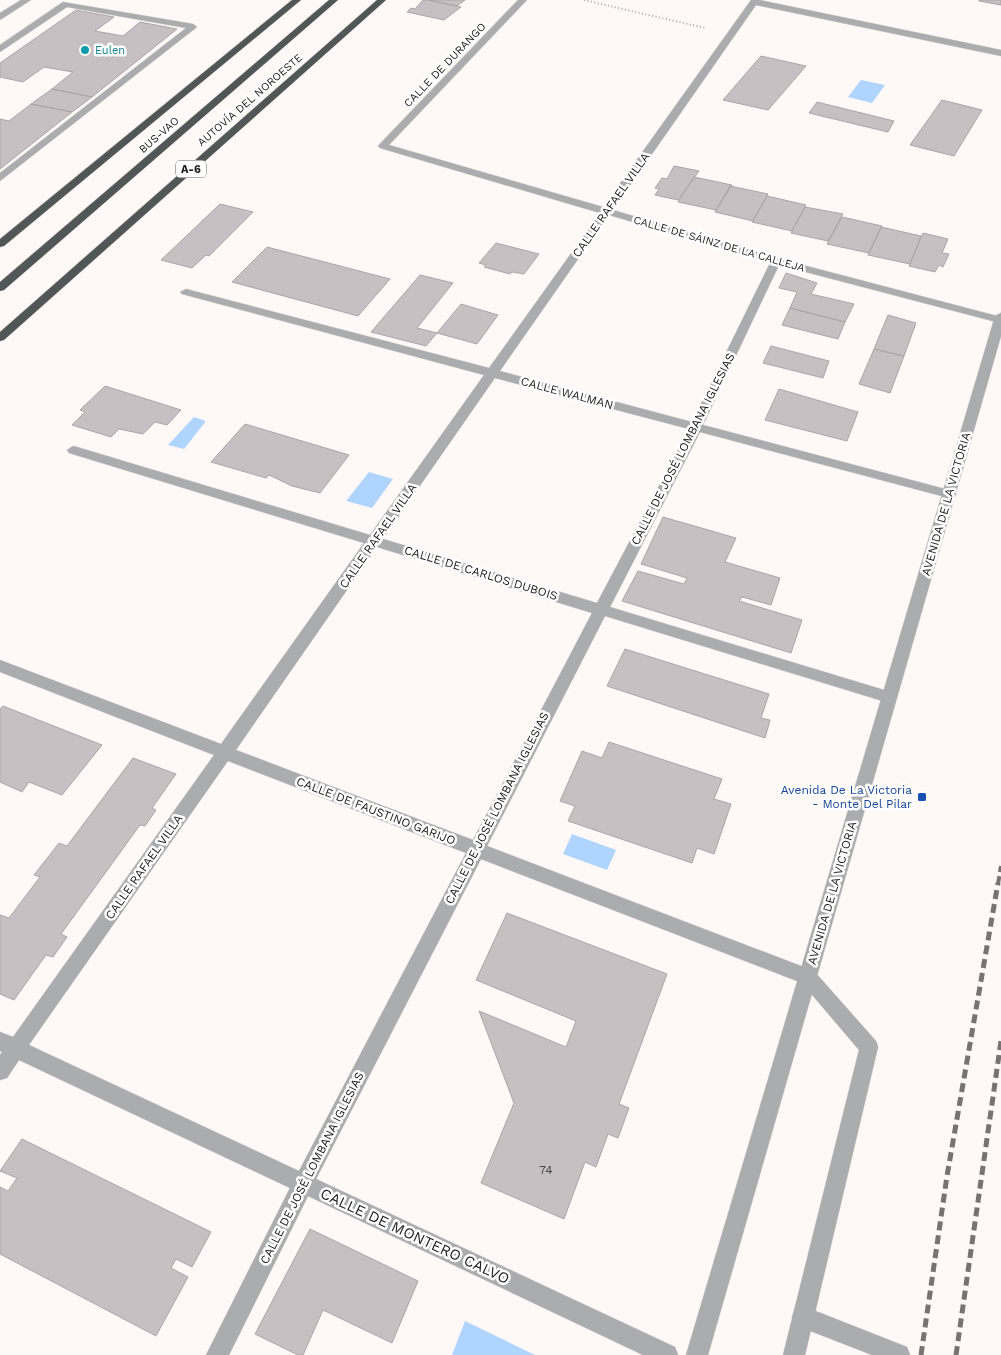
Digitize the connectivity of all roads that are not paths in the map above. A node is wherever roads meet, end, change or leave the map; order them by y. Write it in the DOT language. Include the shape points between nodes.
graph roads {
  1 [pos="27,0"];
  2 [pos="297,0"];
  3 [pos="334,0"];
  4 [pos="382,0"];
  5 [pos="523,0"];
  6 [pos="755,1"];
  7 [pos="0,17"];
  8 [pos="0,49"];
  9 [pos="1001,53"];
  10 [pos="383,146"];
  11 [pos="0,178"];
  12 [pos="606,212"];
  13 [pos="0,244"];
  14 [pos="776,261"];
  15 [pos="0,288"];
  16 [pos="186,292"];
  17 [pos="1000,318"];
  18 [pos="0,338"];
  19 [pos="492,373"];
  20 [pos="696,427"];
  21 [pos="73,450"];
  22 [pos="949,494"];
  23 [pos="374,541"];
  24 [pos="600,609"];
  25 [pos="0,666"];
  26 [pos="889,697"];
  27 [pos="225,752"];
  28 [pos="476,850"];
  29 [pos="808,977"];
  30 [pos="8,1045"];
  31 [pos="0,1071"];
  32 [pos="303,1184"];
  33 [pos="803,1317"];
  34 [pos="217,1355"];
  35 [pos="667,1355"];
  36 [pos="698,1355"];
  37 [pos="794,1355"];
  38 [pos="899,1355"];
  1 -- 7 [label="street"];
  2 -- 13 [label="highway"];
  3 -- 15 [label="highway, BUS-VAO"];
  4 -- 18 [label="highway, AUTOVÍA DEL NOROESTE / A-6"];
  5 -- 10 [label="street, CALLE DE DURANGO"];
  6 -- 9 [label="street"];
  6 -- 12 [label="street, CALLE RAFAEL VILLA"];
  8 -- 11 [label="street" via="66,4 193,27"];
  10 -- 12 [label="street, CALLE DE SÁINZ DE LA CALLEJA"];
  12 -- 14 [label="street, CALLE DE SÁINZ DE LA CALLEJA"];
  12 -- 19 [label="street, CALLE RAFAEL VILLA"];
  14 -- 17 [label="street, CALLE DE SÁINZ DE LA CALLEJA"];
  14 -- 20 [label="street, CALLE DE JOSÉ LOMBANA IGLESIAS"];
  16 -- 19 [label="street, CALLE WALMAN"];
  17 -- 22 [label="street, AVENIDA DE LA VICTORIA"];
  19 -- 20 [label="street, CALLE WALMAN"];
  19 -- 23 [label="street, CALLE RAFAEL VILLA"];
  20 -- 22 [label="street, CALLE WALMAN"];
  20 -- 24 [label="street, CALLE DE JOSÉ LOMBANA IGLESIAS"];
  21 -- 23 [label="street, CALLE DE CARLOS DUBOIS"];
  22 -- 26 [label="street, AVENIDA DE LA VICTORIA"];
  23 -- 24 [label="street, CALLE DE CARLOS DUBOIS"];
  23 -- 27 [label="street, CALLE RAFAEL VILLA"];
  24 -- 26 [label="street, CALLE DE CARLOS DUBOIS"];
  24 -- 28 [label="street, CALLE DE JOSÉ LOMBANA IGLESIAS"];
  25 -- 27 [label="street, CALLE DE FAUSTINO GARIJO"];
  26 -- 29 [label="street, AVENIDA DE LA VICTORIA"];
  27 -- 28 [label="street, CALLE DE FAUSTINO GARIJO"];
  27 -- 30 [label="street, CALLE RAFAEL VILLA"];
  28 -- 29 [label="street, CALLE DE FAUSTINO GARIJO"];
  28 -- 32 [label="street, CALLE DE JOSÉ LOMBANA IGLESIAS"];
  29 -- 33 [label="street" via="869,1047"];
  29 -- 36 [label="street, AVENIDA DE LA VICTORIA"];
  30 -- 31 [label="street, CALLE RAFAEL VILLA"];
  30 -- 32 [label="street, CALLE DE MONTERO CALVO"];
  32 -- 34 [label="street, CALLE DE JOSÉ LOMBANA IGLESIAS"];
  32 -- 35 [label="street, CALLE DE MONTERO CALVO"];
  33 -- 37 [label="street"];
  33 -- 38 [label="street"];
}
